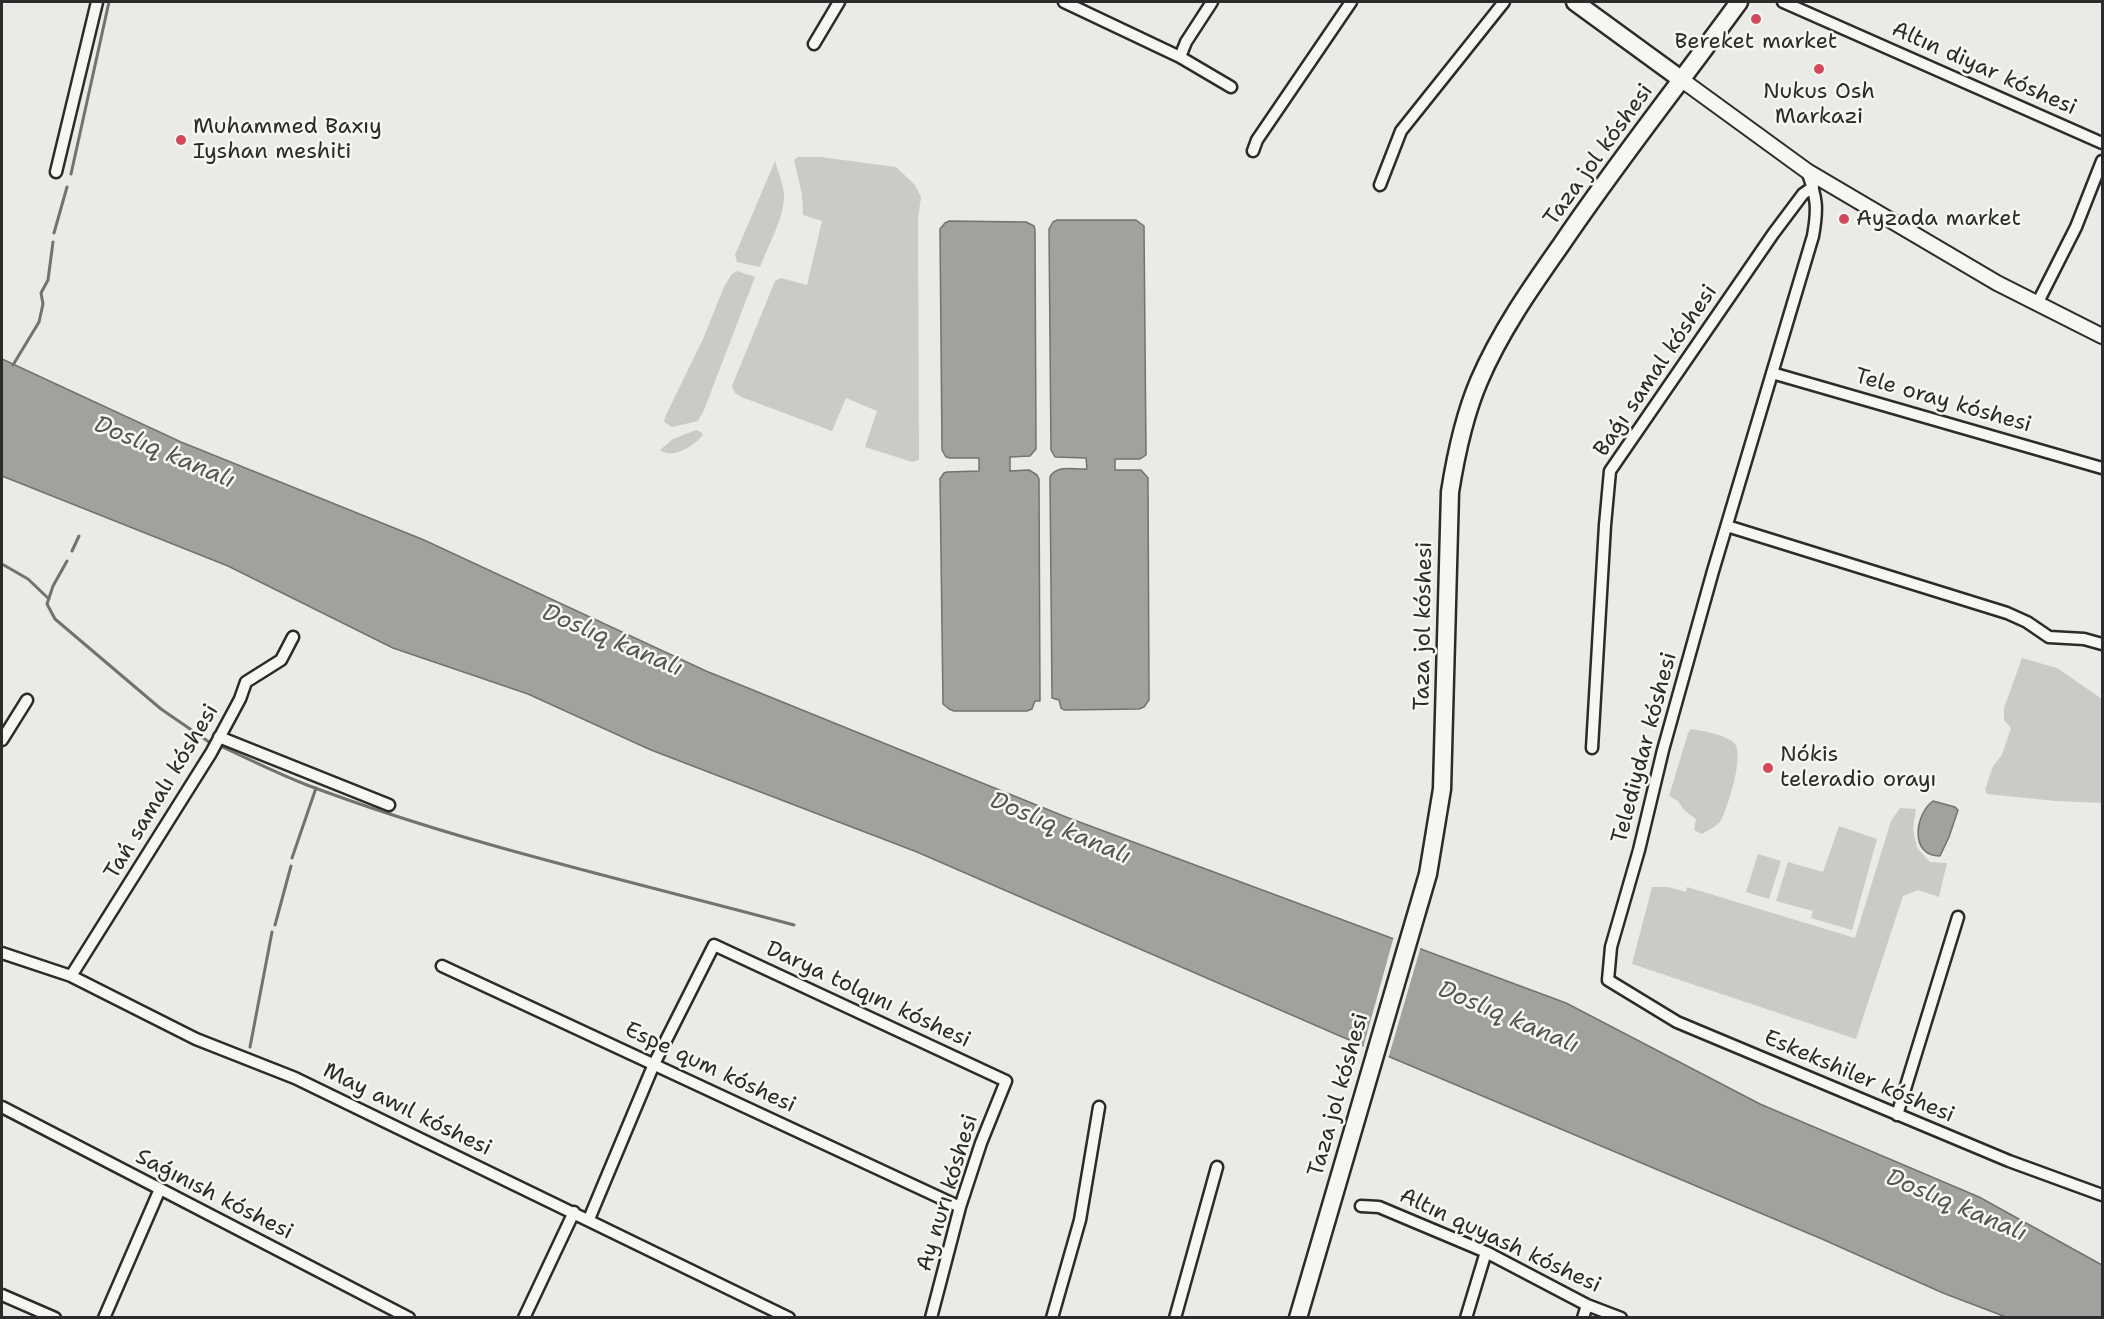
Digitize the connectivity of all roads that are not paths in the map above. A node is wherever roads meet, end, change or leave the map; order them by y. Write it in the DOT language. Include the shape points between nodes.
graph roads {
  1 [pos="97,2"];
  2 [pos="839,2"];
  3 [pos="1212,2"];
  4 [pos="1351,2"];
  5 [pos="1504,2"];
  6 [pos="1575,2"];
  7 [pos="1739,2"];
  8 [pos="1784,2"];
  9 [pos="1071,3"];
  10 [pos="814,44"];
  11 [pos="1180,57"];
  12 [pos="1682,80"];
  13 [pos="1231,87"];
  14 [pos="2103,143"];
  15 [pos="1253,152"];
  16 [pos="2103,161"];
  17 [pos="1807,171"];
  18 [pos="56,172"];
  19 [pos="1380,185"];
  20 [pos="1813,187"];
  21 [pos="2037,304"];
  22 [pos="2103,336"];
  23 [pos="1772,373"];
  24 [pos="2103,468"];
  25 [pos="1727,526"];
  26 [pos="293,637"];
  27 [pos="2103,644"];
  28 [pos="27,700"];
  29 [pos="219,737"];
  30 [pos="2,740"];
  31 [pos="1592,747"];
  32 [pos="389,806"];
  33 [pos="1958,917"];
  34 [pos="2,953"];
  35 [pos="442,966"];
  36 [pos="71,976"];
  37 [pos="1608,981"];
  38 [pos="654,1064"];
  39 [pos="1006,1081"];
  40 [pos="2,1107"];
  41 [pos="1100,1107"];
  42 [pos="1897,1114"];
  43 [pos="1217,1167"];
  44 [pos="160,1189"];
  45 [pos="2103,1196"];
  46 [pos="1361,1206"];
  47 [pos="960,1207"];
  48 [pos="574,1212"];
  49 [pos="589,1220"];
  50 [pos="1485,1252"];
  51 [pos="2,1294"];
  52 [pos="1587,1305"];
  53 [pos="55,1317"];
  54 [pos="104,1317"];
  55 [pos="409,1317"];
  56 [pos="524,1317"];
  57 [pos="789,1317"];
  58 [pos="931,1317"];
  59 [pos="1052,1317"];
  60 [pos="1175,1317"];
  61 [pos="1298,1317"];
  62 [pos="1466,1317"];
  63 [pos="1583,1317"];
  64 [pos="1621,1317"];
  1 -- 18 [label="street"];
  2 -- 10 [label="street"];
  3 -- 11 [label="street"];
  4 -- 15 [label="street" via="1257,140"];
  5 -- 19 [label="street" via="1401,131"];
  6 -- 12 [label="main road"];
  7 -- 12 [label="main road, Taza jol kóshesi"];
  8 -- 14 [label="street, Altın diyar kóshesi"];
  9 -- 11 [label="street"];
  11 -- 13 [label="street"];
  12 -- 17 [label="street"];
  12 -- 61 [label="main road, Taza jol kóshesi" via="1583,211 1514,312 1469,405 1450,492 1442,789 1428,874"];
  16 -- 21 [label="street"];
  17 -- 20 [label="street, Telediydar kóshesi"];
  17 -- 21 [label="street"];
  20 -- 23 [label="street, Telediydar kóshesi" via="1817,210 1813,236"];
  20 -- 31 [label="street, Baǵı samal kóshesi" via="1803,194 1773,234 1610,471"];
  21 -- 22 [label="street"];
  23 -- 24 [label="street, Tele oray kóshesi"];
  23 -- 25 [label="street, Telediydar kóshesi"];
  25 -- 27 [label="street" via="2007,613 2049,637"];
  25 -- 37 [label="street, Telediydar kóshesi" via="1611,948"];
  26 -- 29 [label="street, Tań samalı kóshesi" via="281,660 246,682"];
  28 -- 30 [label="street"];
  29 -- 32 [label="street"];
  29 -- 36 [label="street, Tań samalı kóshesi"];
  33 -- 42 [label="street"];
  34 -- 36 [label="street, May awıl kóshesi"];
  35 -- 38 [label="street, Espe qum kóshesi"];
  36 -- 48 [label="street, May awıl kóshesi" via="196,1040 295,1078"];
  37 -- 42 [label="street, Eskekshiler kóshesi" via="1677,1022"];
  38 -- 39 [label="street, Darya tolqını kóshesi" via="714,945"];
  38 -- 47 [label="street, Espe qum kóshesi"];
  38 -- 49 [label="street"];
  39 -- 47 [label="street, Ay nurı kóshesi"];
  40 -- 44 [label="street, Saǵınısh kóshesi"];
  41 -- 59 [label="street" via="1080,1220"];
  42 -- 45 [label="street, Eskekshiler kóshesi"];
  43 -- 60 [label="street"];
  44 -- 54 [label="street"];
  44 -- 55 [label="street, Saǵınısh kóshesi"];
  46 -- 50 [label="street, Altın quyash kóshesi" via="1379,1207"];
  47 -- 58 [label="street, Ay nurı kóshesi"];
  48 -- 49 [label="street, May awıl kóshesi"];
  48 -- 56 [label="street"];
  49 -- 57 [label="street, May awıl kóshesi"];
  50 -- 52 [label="street, Altın quyash kóshesi"];
  50 -- 62 [label="street"];
  51 -- 53 [label="street"];
  52 -- 63 [label="street"];
  52 -- 64 [label="street, Altın quyash kóshesi"];
}
